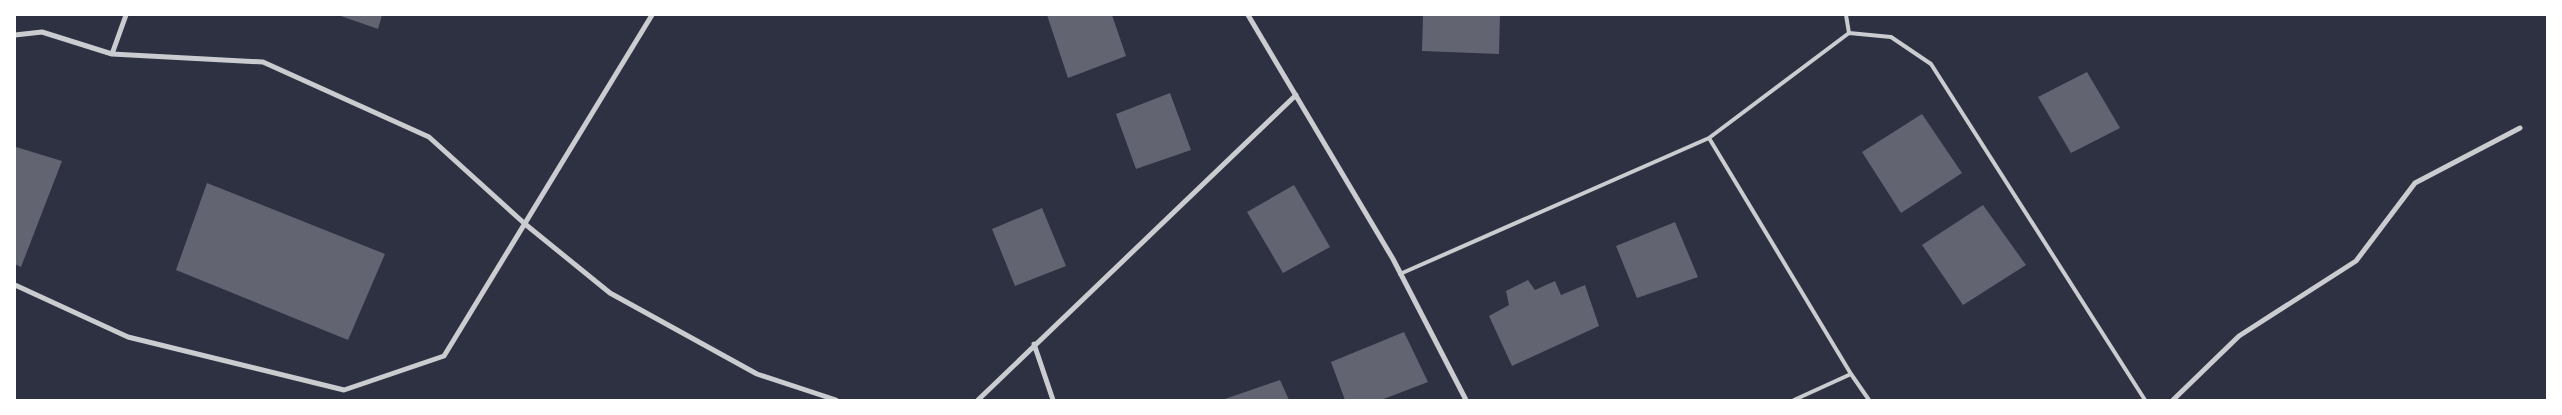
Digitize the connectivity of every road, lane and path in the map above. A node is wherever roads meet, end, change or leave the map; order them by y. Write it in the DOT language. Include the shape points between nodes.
graph roads {
  1 [pos="126,15"];
  2 [pos="652,15"];
  3 [pos="1248,15"];
  4 [pos="1846,15"];
  5 [pos="1849,33"];
  6 [pos="15,35"];
  7 [pos="112,54"];
  8 [pos="1296,95"];
  9 [pos="2520,128"];
  10 [pos="1709,138"];
  11 [pos="525,224"];
  12 [pos="1400,274"];
  13 [pos="15,285"];
  14 [pos="1034,344"];
  15 [pos="1851,374"];
  16 [pos="836,400"];
  17 [pos="978,400"];
  18 [pos="1053,400"];
  19 [pos="1466,400"];
  20 [pos="1794,400"];
  21 [pos="1869,400"];
  22 [pos="2145,400"];
  23 [pos="2173,400"];
  1 -- 7 [label="street"];
  2 -- 11 [label="street"];
  3 -- 8 [label="street"];
  4 -- 5 [label="lane"];
  5 -- 10 [label="lane"];
  5 -- 22 [label="lane" via="1891,37 1931,64"];
  6 -- 7 [label="street" via="42,32"];
  7 -- 11 [label="street" via="263,62 429,137"];
  8 -- 12 [label="street"];
  8 -- 14 [label="street"];
  9 -- 23 [label="street" via="2415,183 2356,261 2239,336"];
  10 -- 12 [label="lane"];
  10 -- 15 [label="lane"];
  11 -- 13 [label="street" via="444,356 344,390 128,337"];
  11 -- 16 [label="street" via="610,293 757,374"];
  12 -- 19 [label="street"];
  14 -- 17 [label="street"];
  14 -- 18 [label="street"];
  15 -- 20 [label="lane"];
  15 -- 21 [label="lane"];
}
